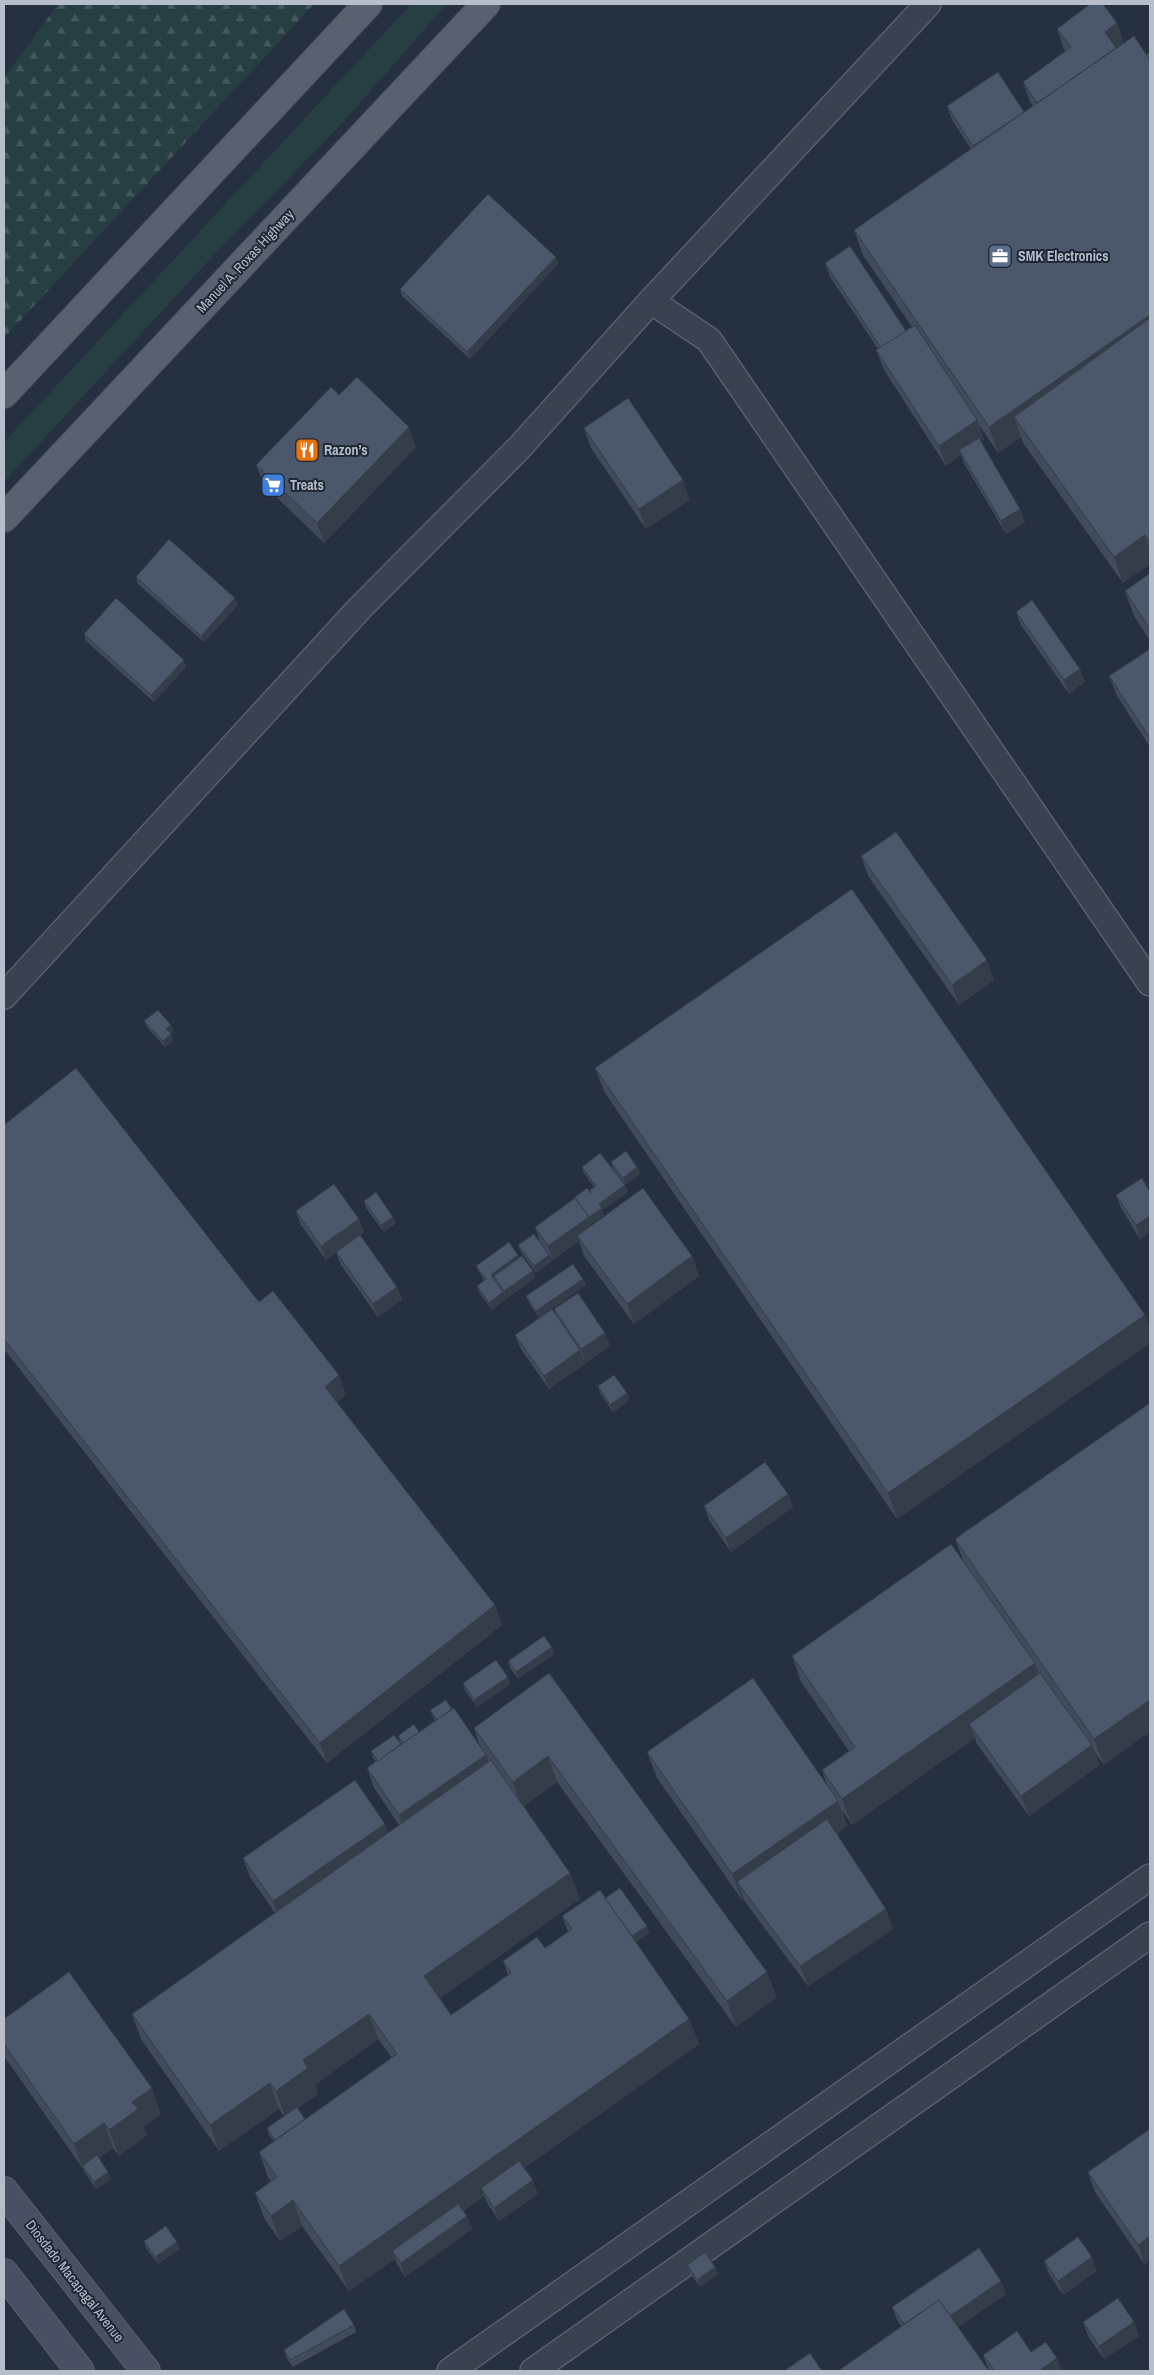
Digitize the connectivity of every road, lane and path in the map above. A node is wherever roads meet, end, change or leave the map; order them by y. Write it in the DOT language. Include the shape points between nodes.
graph roads {
  1 [pos="368,4"];
  2 [pos="486,4"];
  3 [pos="928,4"];
  4 [pos="650,301"];
  5 [pos="4,394"];
  6 [pos="4,518"];
  7 [pos="1150,983"];
  8 [pos="4,996"];
  9 [pos="1150,1877"];
  10 [pos="1150,1935"];
  11 [pos="4,2191"];
  12 [pos="4,2273"];
  13 [pos="80,2371"];
  14 [pos="146,2371"];
  15 [pos="450,2371"];
  16 [pos="533,2371"];
  1 -- 5 [label="main road"];
  2 -- 6 [label="main road, Manuel A. Roxas Highway"];
  3 -- 4 [label="street"];
  4 -- 7 [label="street" via="709,340"];
  4 -- 8 [label="street" via="519,448 359,609"];
  9 -- 15 [label="street"];
  10 -- 16 [label="street"];
  11 -- 14 [label="main road, Diosdado Macapagal Avenue"];
  12 -- 13 [label="main road"];
}
